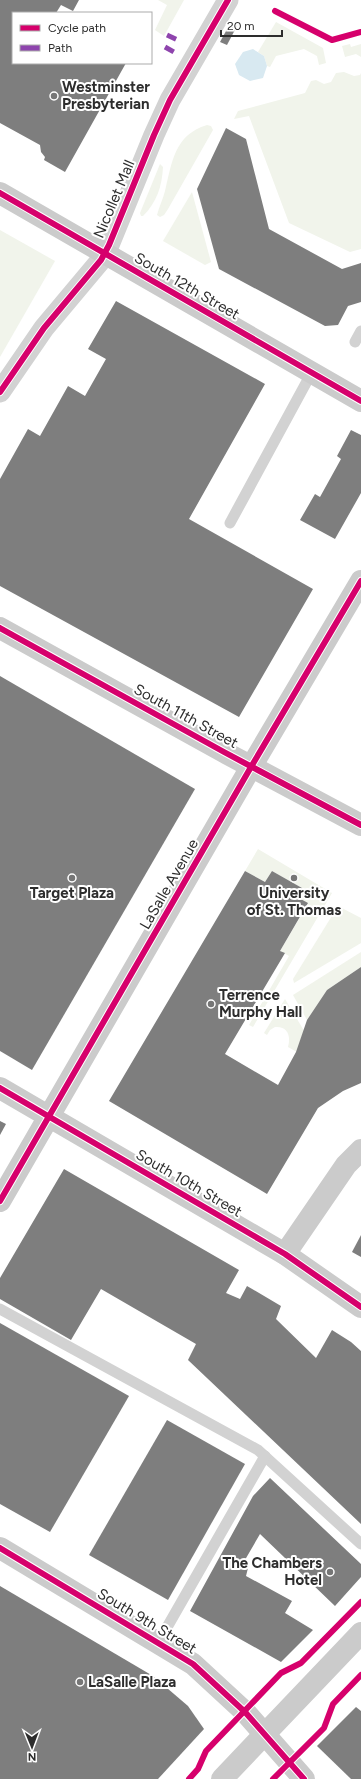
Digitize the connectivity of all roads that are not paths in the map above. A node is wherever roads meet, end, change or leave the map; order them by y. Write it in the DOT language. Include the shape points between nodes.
graph roads {
  1 [pos="228,0"];
  2 [pos="0,194"];
  3 [pos="104,253"];
  4 [pos="361,331"];
  5 [pos="355,342"];
  6 [pos="312,372"];
  7 [pos="0,392"];
  8 [pos="361,401"];
  9 [pos="230,523"];
  10 [pos="361,581"];
  11 [pos="0,628"];
  12 [pos="252,767"];
  13 [pos="361,825"];
  14 [pos="0,1088"];
  15 [pos="49,1116"];
  16 [pos="361,1150"];
  17 [pos="0,1201"];
  18 [pos="285,1254"];
  19 [pos="361,1307"];
  20 [pos="0,1309"];
  21 [pos="265,1456"];
  22 [pos="361,1544"];
  23 [pos="0,1548"];
  24 [pos="361,1632"];
  25 [pos="158,1643"];
  26 [pos="266,1734"];
  27 [pos="222,1779"];
  28 [pos="304,1779"];
  1 -- 3 [label="street, Nicollet Mall" via="170,100"];
  2 -- 3 [label="street, South 12th Street"];
  3 -- 6 [label="street, South 12th Street"];
  3 -- 7 [label="street, Nicollet Mall" via="101,260 44,328"];
  4 -- 5 [label="lane"];
  6 -- 8 [label="street, South 12th Street"];
  6 -- 9 [label="lane"];
  10 -- 12 [label="street, LaSalle Avenue"];
  11 -- 12 [label="street, South 11th Street"];
  12 -- 13 [label="street, South 11th Street"];
  12 -- 15 [label="street, LaSalle Avenue"];
  14 -- 15 [label="street, South 10th Street"];
  15 -- 17 [label="street, LaSalle Avenue"];
  15 -- 18 [label="street, South 10th Street"];
  16 -- 18 [label="street" via="346,1165"];
  18 -- 19 [label="street, South 10th Street"];
  20 -- 21 [label="lane"];
  21 -- 22 [label="lane"];
  21 -- 25 [label="lane"];
  23 -- 25 [label="street, South 9th Street"];
  24 -- 26 [label="street"];
  25 -- 26 [label="street, South 9th Street" via="193,1664"];
  26 -- 27 [label="street"];
  26 -- 28 [label="street, South 9th Street"];
}
